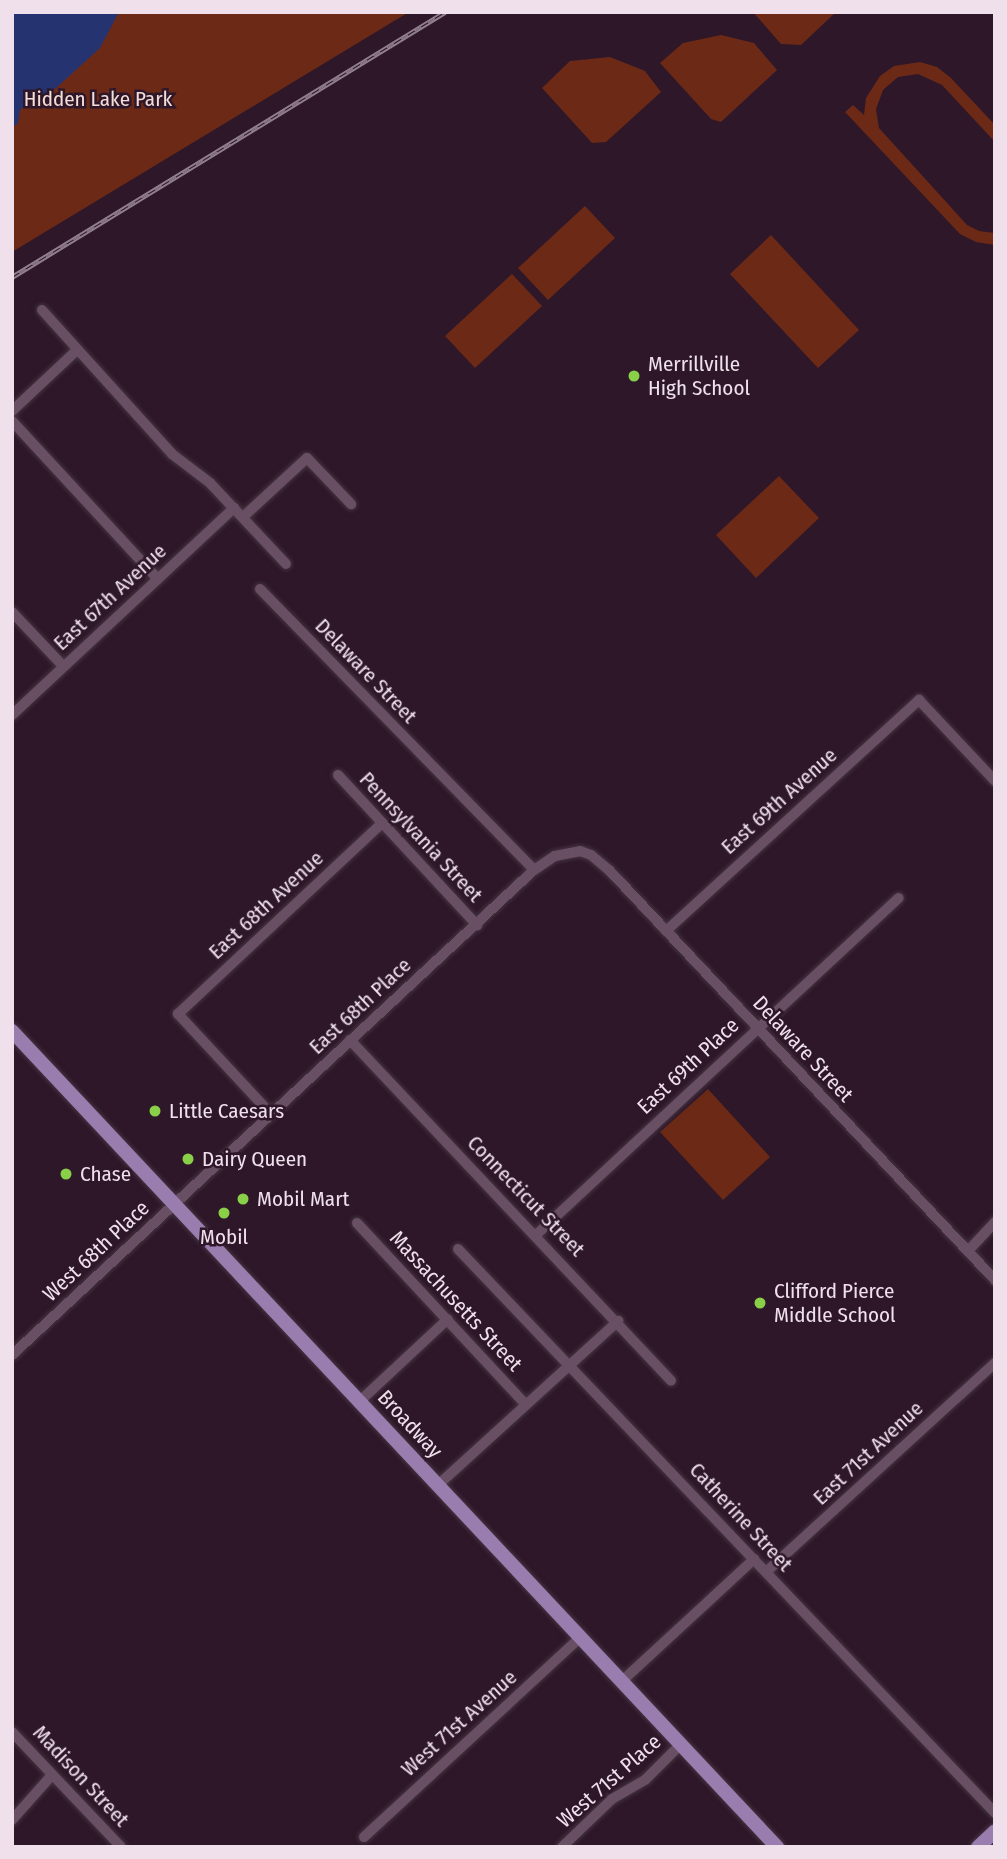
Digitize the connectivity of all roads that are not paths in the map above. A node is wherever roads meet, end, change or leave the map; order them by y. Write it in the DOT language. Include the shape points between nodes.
graph roads {
  1 [pos="42,310"];
  2 [pos="78,349"];
  3 [pos="12,411"];
  4 [pos="12,421"];
  5 [pos="351,504"];
  6 [pos="234,508"];
  7 [pos="243,517"];
  8 [pos="286,564"];
  9 [pos="158,579"];
  10 [pos="260,589"];
  11 [pos="12,612"];
  12 [pos="63,666"];
  13 [pos="12,715"];
  14 [pos="338,775"];
  15 [pos="995,781"];
  16 [pos="381,824"];
  17 [pos="580,851"];
  18 [pos="534,870"];
  19 [pos="899,898"];
  20 [pos="477,925"];
  21 [pos="666,931"];
  22 [pos="756,1028"];
  23 [pos="12,1031"];
  24 [pos="350,1040"];
  25 [pos="271,1114"];
  26 [pos="175,1205"];
  27 [pos="995,1222"];
  28 [pos="357,1223"];
  29 [pos="536,1235"];
  30 [pos="458,1249"];
  31 [pos="968,1251"];
  32 [pos="995,1280"];
  33 [pos="448,1319"];
  34 [pos="618,1321"];
  35 [pos="12,1355"];
  36 [pos="995,1363"];
  37 [pos="570,1365"];
  38 [pos="671,1381"];
  39 [pos="360,1401"];
  40 [pos="526,1405"];
  41 [pos="438,1485"];
  42 [pos="754,1559"];
  43 [pos="766,1572"];
  44 [pos="581,1637"];
  45 [pos="622,1681"];
  46 [pos="12,1732"];
  47 [pos="681,1744"];
  48 [pos="52,1775"];
  49 [pos="995,1813"];
  50 [pos="12,1820"];
  51 [pos="995,1831"];
  52 [pos="364,1837"];
  53 [pos="121,1847"];
  54 [pos="562,1847"];
  55 [pos="778,1847"];
  56 [pos="978,1847"];
  1 -- 2 [label="street"];
  2 -- 3 [label="street"];
  2 -- 6 [label="street" via="172,454"];
  4 -- 9 [label="street"];
  5 -- 7 [label="street" via="307,458"];
  6 -- 7 [label="street"];
  6 -- 9 [label="street, East 67th Avenue"];
  7 -- 8 [label="street"];
  9 -- 12 [label="street, East 67th Avenue"];
  10 -- 18 [label="street, Delaware Street"];
  11 -- 12 [label="street"];
  12 -- 13 [label="street, East 67th Avenue"];
  14 -- 16 [label="street, Pennsylvania Street"];
  15 -- 21 [label="street, East 69th Avenue" via="919,700"];
  16 -- 20 [label="street, Pennsylvania Street"];
  16 -- 25 [label="street, East 68th Avenue" via="178,1014"];
  17 -- 18 [label="street, East 68th Place" via="555,856"];
  17 -- 21 [label="street, Delaware Street" via="610,871"];
  18 -- 20 [label="street, East 68th Place"];
  19 -- 22 [label="street, East 69th Place"];
  20 -- 24 [label="street, East 68th Place"];
  21 -- 22 [label="street, Delaware Street"];
  22 -- 29 [label="street, East 69th Place"];
  22 -- 31 [label="street, Delaware Street"];
  23 -- 26 [label="main road, Broadway"];
  24 -- 25 [label="street, East 68th Place"];
  24 -- 29 [label="street, Connecticut Street"];
  25 -- 26 [label="street, East 68th Place"];
  26 -- 35 [label="street, West 68th Place"];
  26 -- 39 [label="main road, Broadway"];
  27 -- 31 [label="street"];
  28 -- 33 [label="street, Massachusetts Street"];
  29 -- 34 [label="street, Connecticut Street"];
  30 -- 37 [label="street, Catherine Street"];
  31 -- 32 [label="street, Delaware Street"];
  33 -- 39 [label="street"];
  33 -- 40 [label="street, Massachusetts Street"];
  34 -- 37 [label="street"];
  34 -- 38 [label="street, Connecticut Street"];
  36 -- 43 [label="street, East 71st Avenue"];
  37 -- 40 [label="street"];
  37 -- 42 [label="street, Catherine Street"];
  39 -- 41 [label="main road, Broadway"];
  40 -- 41 [label="street"];
  41 -- 44 [label="main road, Broadway"];
  42 -- 43 [label="street, Catherine Street"];
  42 -- 45 [label="street"];
  43 -- 49 [label="street, Catherine Street"];
  44 -- 45 [label="main road, Broadway"];
  44 -- 52 [label="street, West 71st Avenue"];
  45 -- 47 [label="main road, Broadway"];
  46 -- 48 [label="street, Madison Street"];
  47 -- 54 [label="street, West 71st Place" via="646,1779 612,1800"];
  47 -- 55 [label="main road, Broadway"];
  48 -- 50 [label="street"];
  48 -- 53 [label="street, Madison Street"];
  51 -- 56 [label="main road"];
}
